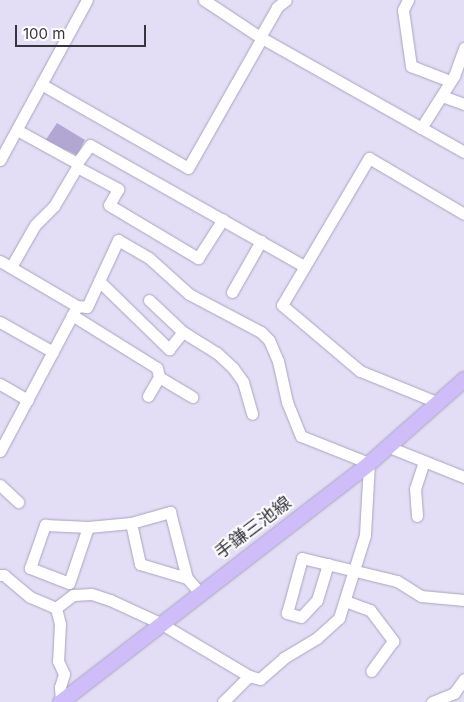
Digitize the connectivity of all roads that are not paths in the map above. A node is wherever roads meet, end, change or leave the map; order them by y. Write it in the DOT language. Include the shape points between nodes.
graph roads {
  1 [pos="87,0"];
  2 [pos="204,0"];
  3 [pos="286,0"];
  4 [pos="408,0"];
  5 [pos="261,37"];
  6 [pos="464,48"];
  7 [pos="450,81"];
  8 [pos="41,84"];
  9 [pos="442,96"];
  10 [pos="464,104"];
  11 [pos="422,128"];
  12 [pos="17,130"];
  13 [pos="464,152"];
  14 [pos="0,160"];
  15 [pos="77,165"];
  16 [pos="464,214"];
  17 [pos="223,219"];
  18 [pos="261,241"];
  19 [pos="0,261"];
  20 [pos="304,266"];
  21 [pos="11,268"];
  22 [pos="99,281"];
  23 [pos="232,292"];
  24 [pos="149,300"];
  25 [pos="75,310"];
  26 [pos="0,322"];
  27 [pos="183,332"];
  28 [pos="54,352"];
  29 [pos="160,376"];
  30 [pos="464,379"];
  31 [pos="0,384"];
  32 [pos="148,396"];
  33 [pos="192,397"];
  34 [pos="28,400"];
  35 [pos="439,403"];
  36 [pos="252,414"];
  37 [pos="1,447"];
  38 [pos="389,447"];
  39 [pos="424,462"];
  40 [pos="370,463"];
  41 [pos="464,477"];
  42 [pos="0,485"];
  43 [pos="18,502"];
  44 [pos="417,516"];
  45 [pos="132,523"];
  46 [pos="88,527"];
  47 [pos="328,564"];
  48 [pos="356,571"];
  49 [pos="0,575"];
  50 [pos="187,578"];
  51 [pos="200,593"];
  52 [pos="464,600"];
  53 [pos="345,601"];
  54 [pos="56,608"];
  55 [pos="160,623"];
  56 [pos="371,671"];
  57 [pos="249,676"];
  58 [pos="464,679"];
  59 [pos="61,702"];
  60 [pos="223,702"];
  61 [pos="432,702"];
  1 -- 8 [label="street"];
  2 -- 5 [label="street"];
  3 -- 5 [label="street" via="277,7"];
  4 -- 7 [label="street" via="403,10 411,66"];
  5 -- 8 [label="street" via="188,168"];
  5 -- 11 [label="street"];
  6 -- 7 [label="street"];
  7 -- 9 [label="street"];
  8 -- 12 [label="street"];
  9 -- 10 [label="street"];
  9 -- 11 [label="street"];
  11 -- 13 [label="street"];
  12 -- 14 [label="street"];
  12 -- 15 [label="street"];
  15 -- 17 [label="street" via="90,145"];
  15 -- 17 [label="street" via="118,189 109,205 198,258"];
  15 -- 21 [label="street" via="54,206 35,226"];
  16 -- 20 [label="street" via="369,158"];
  17 -- 18 [label="street"];
  18 -- 20 [label="street"];
  18 -- 23 [label="street"];
  19 -- 21 [label="street"];
  20 -- 35 [label="street" via="282,305 360,371"];
  21 -- 25 [label="street"];
  22 -- 25 [label="street" via="86,307"];
  22 -- 27 [label="street" via="169,348"];
  22 -- 40 [label="street" via="118,240 148,258 189,294 261,332 269,340 278,361 301,436"];
  24 -- 27 [label="street"];
  25 -- 28 [label="street"];
  25 -- 29 [label="street" via="156,368"];
  26 -- 28 [label="street"];
  27 -- 36 [label="street" via="217,353 233,368 243,382"];
  28 -- 34 [label="street"];
  29 -- 32 [label="street"];
  29 -- 33 [label="street"];
  30 -- 35 [label="main road, 手鎌三池線"];
  31 -- 34 [label="street"];
  34 -- 37 [label="street"];
  35 -- 38 [label="main road, 手鎌三池線"];
  38 -- 39 [label="street"];
  38 -- 40 [label="main road, 手鎌三池線"];
  39 -- 41 [label="street"];
  39 -- 44 [label="street" via="415,489"];
  40 -- 48 [label="street" via="365,535"];
  40 -- 51 [label="main road, 手鎌三池線"];
  42 -- 43 [label="street"];
  45 -- 46 [label="street"];
  45 -- 50 [label="street" via="140,564"];
  45 -- 50 [label="street" via="170,512"];
  46 -- 46 [label="street" via="69,583 30,568 45,525"];
  47 -- 47 [label="street" via="302,558 287,612 301,617 317,600"];
  47 -- 48 [label="street"];
  48 -- 52 [label="street" via="397,581 421,596"];
  48 -- 53 [label="street"];
  49 -- 54 [label="street" via="30,596"];
  50 -- 51 [label="street"];
  51 -- 55 [label="main road, 手鎌三池線"];
  53 -- 56 [label="street" via="370,610 393,642"];
  53 -- 57 [label="street" via="339,618 317,638 284,658 260,679"];
  54 -- 55 [label="street" via="73,595 91,594"];
  54 -- 59 [label="street" via="60,624 58,661 64,674 60,687"];
  55 -- 57 [label="street"];
  55 -- 59 [label="main road, 手鎌三池線"];
  57 -- 60 [label="street"];
  58 -- 61 [label="street" via="454,693"];
}
